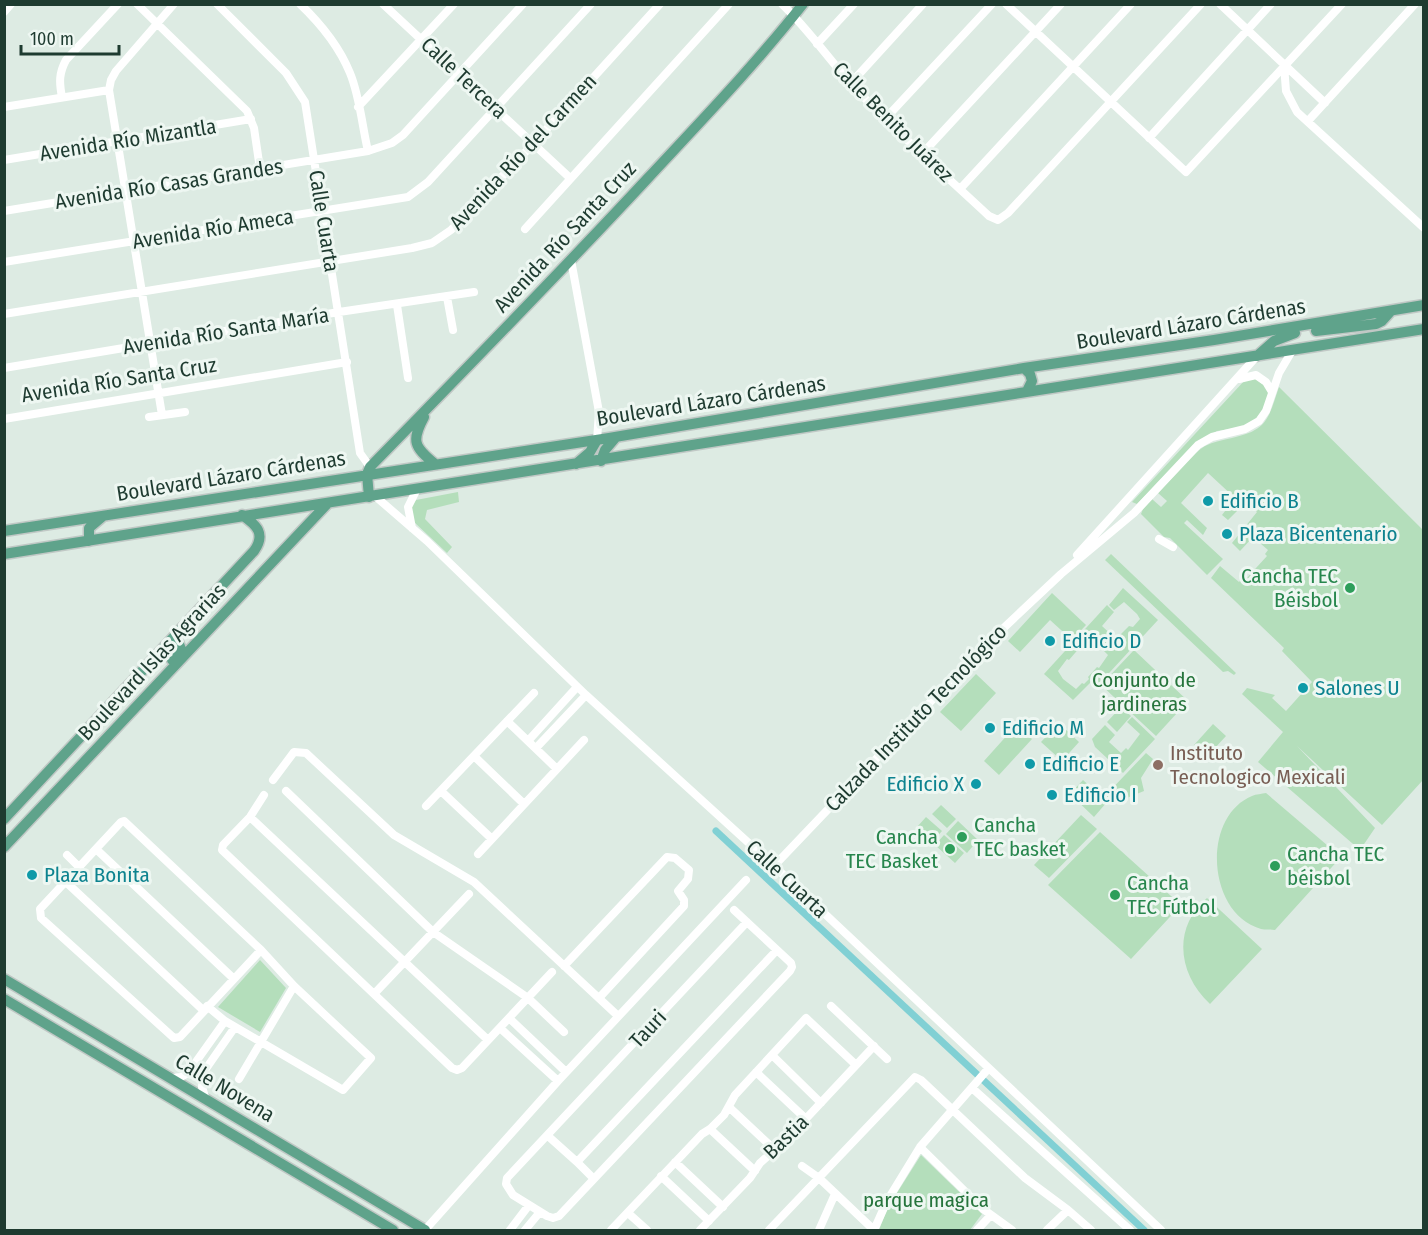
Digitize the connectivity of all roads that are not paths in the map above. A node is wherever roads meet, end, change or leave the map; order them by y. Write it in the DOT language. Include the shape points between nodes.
graph roads {
  1 [pos="11,4"];
  2 [pos="118,4"];
  3 [pos="136,4"];
  4 [pos="174,4"];
  5 [pos="217,4"];
  6 [pos="300,4"];
  7 [pos="454,4"];
  8 [pos="523,4"];
  9 [pos="591,4"];
  10 [pos="660,4"];
  11 [pos="729,4"];
  12 [pos="782,4"];
  13 [pos="803,4"];
  14 [pos="854,4"];
  15 [pos="923,4"];
  16 [pos="992,4"];
  17 [pos="1006,4"];
  18 [pos="1061,4"];
  19 [pos="1131,4"];
  20 [pos="1200,4"];
  21 [pos="1220,4"];
  22 [pos="1271,4"];
  23 [pos="1342,4"];
  24 [pos="1415,4"];
  25 [pos="384,5"];
  26 [pos="4,12"];
  27 [pos="794,16"];
  28 [pos="156,24"];
  29 [pos="1247,30"];
  30 [pos="1036,32"];
  31 [pos="423,39"];
  32 [pos="817,44"];
  33 [pos="1284,65"];
  34 [pos="1073,67"];
  35 [pos="460,74"];
  36 [pos="850,83"];
  37 [pos="109,90"];
  38 [pos="62,97"];
  39 [pos="1110,101"];
  40 [pos="1325,103"];
  41 [pos="4,107"];
  42 [pos="358,107"];
  43 [pos="497,109"];
  44 [pos="251,119"];
  45 [pos="885,119"];
  46 [pos="1308,121"];
  47 [pos="1149,138"];
  48 [pos="118,142"];
  49 [pos="534,143"];
  50 [pos="368,151"];
  51 [pos="922,154"];
  52 [pos="4,160"];
  53 [pos="315,161"];
  54 [pos="260,169"];
  55 [pos="570,178"];
  56 [pos="960,189"];
  57 [pos="126,192"];
  58 [pos="4,211"];
  59 [pos="322,212"];
  60 [pos="1424,228"];
  61 [pos="525,229"];
  62 [pos="134,241"];
  63 [pos="571,260"];
  64 [pos="331,261"];
  65 [pos="4,262"];
  66 [pos="142,292"];
  67 [pos="474,292"];
  68 [pos="447,297"];
  69 [pos="397,305"];
  70 [pos="1424,305"];
  71 [pos="1391,311"];
  72 [pos="339,312"];
  73 [pos="4,314"];
  74 [pos="1424,329"];
  75 [pos="453,330"];
  76 [pos="151,343"];
  77 [pos="1292,351"];
  78 [pos="1257,356"];
  79 [pos="347,362"];
  80 [pos="4,368"];
  81 [pos="1024,368"];
  82 [pos="408,378"];
  83 [pos="1238,379"];
  84 [pos="1027,391"];
  85 [pos="1272,392"];
  86 [pos="159,394"];
  87 [pos="434,402"];
  88 [pos="185,412"];
  89 [pos="162,415"];
  90 [pos="734,416"];
  91 [pos="148,417"];
  92 [pos="4,419"];
  93 [pos="616,437"];
  94 [pos="733,438"];
  95 [pos="597,440"];
  96 [pos="601,461"];
  97 [pos="435,464"];
  98 [pos="576,464"];
  99 [pos="369,471"];
  100 [pos="417,489"];
  101 [pos="372,497"];
  102 [pos="1128,500"];
  103 [pos="328,503"];
  104 [pos="1138,509"];
  105 [pos="104,515"];
  106 [pos="242,515"];
  107 [pos="412,528"];
  108 [pos="4,531"];
  109 [pos="1159,539"];
  110 [pos="89,541"];
  111 [pos="1173,547"];
  112 [pos="4,554"];
  113 [pos="1061,574"];
  114 [pos="170,641"];
  115 [pos="577,687"];
  116 [pos="534,693"];
  117 [pos="149,694"];
  118 [pos="586,695"];
  119 [pos="507,721"];
  120 [pos="584,740"];
  121 [pos="528,741"];
  122 [pos="536,748"];
  123 [pos="474,756"];
  124 [pos="557,769"];
  125 [pos="273,780"];
  126 [pos="30,791"];
  127 [pos="441,791"];
  128 [pos="286,792"];
  129 [pos="264,795"];
  130 [pos="524,804"];
  131 [pos="426,806"];
  132 [pos="250,817"];
  133 [pos="4,819"];
  134 [pos="16,834"];
  135 [pos="492,839"];
  136 [pos="4,847"];
  137 [pos="96,849"];
  138 [pos="478,854"];
  139 [pos="67,855"];
  140 [pos="774,866"];
  141 [pos="80,868"];
  142 [pos="746,880"];
  143 [pos="66,883"];
  144 [pos="469,894"];
  145 [pos="734,910"];
  146 [pos="747,922"];
  147 [pos="433,932"];
  148 [pos="261,950"];
  149 [pos="777,950"];
  150 [pos="404,962"];
  151 [pos="564,966"];
  152 [pos="552,972"];
  153 [pos="4,979"];
  154 [pos="234,979"];
  155 [pos="294,986"];
  156 [pos="374,994"];
  157 [pos="528,998"];
  158 [pos="598,998"];
  159 [pos="4,999"];
  160 [pos="831,1006"];
  161 [pos="205,1008"];
  162 [pos="618,1016"];
  163 [pos="509,1018"];
  164 [pos="225,1021"];
  165 [pos="235,1027"];
  166 [pos="500,1028"];
  167 [pos="564,1032"];
  168 [pos="488,1040"];
  169 [pos="260,1042"];
  170 [pos="874,1046"];
  171 [pos="772,1055"];
  172 [pos="887,1059"];
  173 [pos="856,1065"];
  174 [pos="986,1071"];
  175 [pos="566,1072"];
  176 [pos="756,1072"];
  177 [pos="171,1078"];
  178 [pos="238,1079"];
  179 [pos="558,1081"];
  180 [pos="973,1087"];
  181 [pos="206,1100"];
  182 [pos="821,1103"];
  183 [pos="730,1108"];
  184 [pos="952,1110"];
  185 [pos="806,1119"];
  186 [pos="710,1129"];
  187 [pos="548,1136"];
  188 [pos="920,1147"];
  189 [pos="775,1150"];
  190 [pos="577,1162"];
  191 [pos="675,1162"];
  192 [pos="802,1166"];
  193 [pos="755,1171"];
  194 [pos="661,1176"];
  195 [pos="819,1178"];
  196 [pos="594,1179"];
  197 [pos="835,1194"];
  198 [pos="529,1205"];
  199 [pos="723,1207"];
  200 [pos="1068,1210"];
  201 [pos="540,1212"];
  202 [pos="628,1213"];
  203 [pos="991,1215"];
  204 [pos="710,1221"];
  205 [pos="393,1230"];
  206 [pos="425,1230"];
  207 [pos="510,1230"];
  208 [pos="525,1230"];
  209 [pos="611,1230"];
  210 [pos="647,1230"];
  211 [pos="700,1230"];
  212 [pos="769,1230"];
  213 [pos="819,1230"];
  214 [pos="874,1230"];
  215 [pos="977,1230"];
  216 [pos="1012,1230"];
  217 [pos="1047,1230"];
  218 [pos="1091,1230"];
  219 [pos="1130,1230"];
  220 [pos="1161,1230"];
  1 -- 26 [label="street"];
  2 -- 38 [label="street" via="66,60 60,71"];
  3 -- 28 [label="street"];
  4 -- 28 [label="street"];
  5 -- 53 [label="street, Calle Cuarta" via="301,93"];
  6 -- 42 [label="street" via="341,54 351,75"];
  7 -- 31 [label="street"];
  8 -- 35 [label="street, Avenida Río Casas Grandes"];
  9 -- 43 [label="street, Avenida Río Ameca"];
  10 -- 49 [label="street, Avenida Río del Carmen"];
  11 -- 55 [label="street"];
  12 -- 27 [label="street, Calle Benito Juárez"];
  13 -- 27 [label="main road, Avenida Río Santa Cruz"];
  14 -- 32 [label="street"];
  15 -- 36 [label="street"];
  16 -- 45 [label="street"];
  17 -- 30 [label="street"];
  18 -- 30 [label="street"];
  19 -- 34 [label="street"];
  20 -- 39 [label="street"];
  21 -- 29 [label="street"];
  22 -- 29 [label="street"];
  23 -- 33 [label="street"];
  24 -- 40 [label="street"];
  25 -- 31 [label="street, Calle Tercera"];
  27 -- 32 [label="street, Calle Benito Juárez"];
  27 -- 63 [label="main road, Avenida Río Santa Cruz" via="729,92"];
  28 -- 37 [label="street" via="113,76"];
  28 -- 44 [label="street"];
  29 -- 33 [label="street"];
  29 -- 47 [label="street"];
  30 -- 34 [label="street"];
  30 -- 51 [label="street"];
  31 -- 35 [label="street, Calle Tercera"];
  31 -- 42 [label="street"];
  32 -- 36 [label="street, Calle Benito Juárez"];
  33 -- 40 [label="street"];
  33 -- 46 [label="street" via="1286,91 1297,112"];
  33 -- 47 [label="street" via="1186,172"];
  34 -- 39 [label="street"];
  34 -- 56 [label="street"];
  35 -- 43 [label="street, Calle Tercera"];
  35 -- 50 [label="street, Avenida Río Casas Grandes" via="398,139"];
  36 -- 45 [label="street, Calle Benito Juárez"];
  37 -- 38 [label="street"];
  37 -- 48 [label="street"];
  38 -- 41 [label="street"];
  39 -- 47 [label="street"];
  39 -- 56 [label="street, Calle Benito Juárez" via="1004,217 993,219"];
  40 -- 46 [label="street"];
  42 -- 50 [label="street"];
  43 -- 49 [label="street, Calle Tercera"];
  43 -- 59 [label="street, Avenida Río Ameca" via="416,193"];
  44 -- 48 [label="street, Avenida Río Mizantla"];
  44 -- 54 [label="street"];
  45 -- 51 [label="street, Calle Benito Juárez"];
  46 -- 60 [label="street"];
  48 -- 52 [label="street, Avenida Río Mizantla"];
  48 -- 57 [label="street"];
  49 -- 55 [label="street, Calle Tercera"];
  49 -- 64 [label="street, Avenida Río del Carmen" via="441,238 412,248"];
  50 -- 53 [label="street, Avenida Río Casas Grandes"];
  51 -- 56 [label="street, Calle Benito Juárez"];
  53 -- 54 [label="street, Avenida Río Casas Grandes"];
  53 -- 59 [label="street, Calle Cuarta"];
  54 -- 57 [label="street, Avenida Río Casas Grandes"];
  55 -- 61 [label="street"];
  57 -- 58 [label="street, Avenida Río Casas Grandes"];
  57 -- 62 [label="street"];
  59 -- 62 [label="street, Avenida Río Ameca"];
  59 -- 64 [label="street, Calle Cuarta"];
  62 -- 65 [label="street, Avenida Río Ameca"];
  62 -- 66 [label="street"];
  63 -- 87 [label="main road, Avenida Río Santa Cruz"];
  63 -- 95 [label="street" via="599,412"];
  64 -- 66 [label="street, Avenida Río del Carmen"];
  64 -- 72 [label="street, Calle Cuarta"];
  66 -- 73 [label="street, Avenida Río del Carmen"];
  66 -- 76 [label="street"];
  67 -- 68 [label="street, Avenida Río Santa María"];
  68 -- 69 [label="street, Avenida Río Santa María"];
  68 -- 75 [label="street"];
  69 -- 72 [label="street, Avenida Río Santa María"];
  69 -- 82 [label="street"];
  70 -- 71 [label="main road, Boulevard Lázaro Cárdenas"];
  71 -- 78 [label="main road" via="1376,324 1283,336"];
  71 -- 81 [label="main road, Boulevard Lázaro Cárdenas"];
  72 -- 76 [label="street, Avenida Río Santa María"];
  72 -- 79 [label="street, Calle Cuarta"];
  74 -- 77 [label="main road, Boulevard Lázaro Cárdenas"];
  76 -- 80 [label="street, Avenida Río Santa María"];
  76 -- 86 [label="street"];
  77 -- 78 [label="main road, Boulevard Lázaro Cárdenas"];
  77 -- 85 [label="street, Calzada Instituto Tecnológico"];
  78 -- 83 [label="street, Calzada Instituto Tecnológico"];
  78 -- 84 [label="main road, Boulevard Lázaro Cárdenas"];
  79 -- 86 [label="street, Avenida Río Santa Cruz"];
  79 -- 99 [label="street, Calle Cuarta" via="360,453"];
  81 -- 84 [label="main road" via="1032,381"];
  81 -- 90 [label="main road, Boulevard Lázaro Cárdenas"];
  83 -- 85 [label="street" via="1256,375"];
  83 -- 102 [label="street, Calzada Instituto Tecnológico"];
  84 -- 94 [label="main road, Boulevard Lázaro Cárdenas"];
  85 -- 104 [label="street, Calzada Instituto Tecnológico" via="1259,421 1202,442"];
  86 -- 89 [label="street"];
  86 -- 92 [label="street, Avenida Río Santa Cruz"];
  87 -- 97 [label="main road" via="415,436 420,451"];
  87 -- 99 [label="main road, Avenida Río Santa Cruz"];
  88 -- 89 [label="street"];
  89 -- 91 [label="street"];
  90 -- 93 [label="main road, Boulevard Lázaro Cárdenas"];
  90 -- 94 [label="main road" via="738,426"];
  93 -- 95 [label="main road, Boulevard Lázaro Cárdenas"];
  93 -- 96 [label="main road"];
  94 -- 96 [label="main road, Boulevard Lázaro Cárdenas"];
  95 -- 97 [label="main road, Boulevard Lázaro Cárdenas"];
  95 -- 98 [label="main road"];
  96 -- 98 [label="main road, Boulevard Lázaro Cárdenas"];
  97 -- 99 [label="main road, Boulevard Lázaro Cárdenas"];
  98 -- 100 [label="main road, Boulevard Lázaro Cárdenas"];
  99 -- 101 [label="main road"];
  99 -- 105 [label="main road, Boulevard Lázaro Cárdenas"];
  100 -- 101 [label="main road, Boulevard Lázaro Cárdenas"];
  100 -- 107 [label="street" via="408,507"];
  101 -- 103 [label="main road, Boulevard Lázaro Cárdenas"];
  101 -- 107 [label="street, Calle Cuarta"];
  102 -- 104 [label="street"];
  102 -- 113 [label="street, Calzada Instituto Tecnológico"];
  103 -- 106 [label="main road, Boulevard Lázaro Cárdenas"];
  103 -- 117 [label="main road, Boulevard Islas Agrarias"];
  104 -- 113 [label="street, Calzada Instituto Tecnológico"];
  105 -- 108 [label="main road, Boulevard Lázaro Cárdenas"];
  105 -- 110 [label="main road" via="89,528"];
  106 -- 110 [label="main road, Boulevard Lázaro Cárdenas"];
  106 -- 114 [label="main road, Boulevard Islas Agrarias" via="260,532 258,546"];
  107 -- 115 [label="street, Calle Cuarta"];
  109 -- 111 [label="street"];
  110 -- 112 [label="main road, Boulevard Lázaro Cárdenas"];
  113 -- 140 [label="street, Calzada Instituto Tecnológico" via="976,654"];
  114 -- 117 [label="main road" via="178,642 181,649 150,684"];
  114 -- 126 [label="main road, Boulevard Islas Agrarias"];
  115 -- 118 [label="street, Calle Cuarta"];
  115 -- 121 [label="street"];
  116 -- 119 [label="street"];
  117 -- 134 [label="main road, Boulevard Islas Agrarias"];
  118 -- 122 [label="street"];
  118 -- 140 [label="street, Calle Cuarta"];
  119 -- 121 [label="street"];
  119 -- 123 [label="street"];
  120 -- 124 [label="street"];
  121 -- 122 [label="street"];
  122 -- 124 [label="street"];
  123 -- 127 [label="street"];
  123 -- 130 [label="street"];
  124 -- 130 [label="street"];
  125 -- 151 [label="street" via="294,752 306,753 394,835 474,882"];
  126 -- 133 [label="main road, Boulevard Islas Agrarias"];
  126 -- 134 [label="main road" via="9,823"];
  127 -- 131 [label="street"];
  127 -- 135 [label="street"];
  128 -- 147 [label="street"];
  129 -- 132 [label="street"];
  130 -- 135 [label="street"];
  132 -- 150 [label="street"];
  132 -- 156 [label="street" via="222,850"];
  134 -- 136 [label="main road, Boulevard Islas Agrarias"];
  135 -- 138 [label="street"];
  137 -- 141 [label="street"];
  137 -- 148 [label="street" via="124,821"];
  137 -- 154 [label="street"];
  139 -- 141 [label="street"];
  140 -- 174 [label="street, Calle Cuarta"];
  141 -- 143 [label="street"];
  142 -- 162 [label="street"];
  143 -- 161 [label="street"];
  143 -- 161 [label="street" via="40,909 41,918 171,1036 180,1037"];
  144 -- 147 [label="street"];
  145 -- 146 [label="street"];
  146 -- 149 [label="street"];
  146 -- 187 [label="street, Tauri"];
  147 -- 150 [label="street"];
  147 -- 157 [label="street"];
  148 -- 154 [label="street"];
  148 -- 155 [label="street"];
  149 -- 190 [label="street"];
  149 -- 196 [label="street" via="791,963 790,971"];
  150 -- 156 [label="street"];
  150 -- 168 [label="street"];
  151 -- 158 [label="street"];
  151 -- 158 [label="street" via="667,857 675,858 689,870 688,879 678,891 684,906"];
  152 -- 157 [label="street"];
  153 -- 177 [label="main road, Calle Novena"];
  154 -- 161 [label="street"];
  155 -- 169 [label="street"];
  155 -- 169 [label="street" via="371,1058 343,1090"];
  156 -- 168 [label="street" via="452,1068 462,1068"];
  157 -- 163 [label="street"];
  157 -- 167 [label="street"];
  158 -- 162 [label="street"];
  159 -- 205 [label="main road, Calle Novena"];
  160 -- 170 [label="street"];
  161 -- 164 [label="street"];
  162 -- 175 [label="street"];
  163 -- 166 [label="street"];
  163 -- 175 [label="street"];
  164 -- 165 [label="street"];
  164 -- 177 [label="street" via="188,1073"];
  165 -- 169 [label="street"];
  165 -- 181 [label="street" via="203,1073"];
  166 -- 168 [label="street"];
  166 -- 179 [label="street"];
  169 -- 178 [label="street"];
  170 -- 172 [label="street"];
  170 -- 173 [label="street, Bastia"];
  171 -- 173 [label="street" via="806,1018"];
  171 -- 176 [label="street"];
  171 -- 182 [label="street"];
  173 -- 182 [label="street, Bastia"];
  174 -- 180 [label="street"];
  174 -- 220 [label="street, Calle Cuarta"];
  175 -- 179 [label="street"];
  176 -- 183 [label="street" via="735,1095"];
  176 -- 185 [label="street"];
  177 -- 181 [label="main road, Calle Novena"];
  179 -- 206 [label="street"];
  180 -- 184 [label="street"];
  180 -- 219 [label="street"];
  181 -- 206 [label="main road, Calle Novena"];
  182 -- 185 [label="street, Bastia"];
  183 -- 186 [label="street"];
  183 -- 189 [label="street"];
  184 -- 188 [label="street"];
  184 -- 195 [label="street" via="921,1080 913,1078"];
  184 -- 200 [label="street" via="1025,1178"];
  185 -- 189 [label="street, Bastia"];
  186 -- 191 [label="street"];
  186 -- 193 [label="street"];
  187 -- 190 [label="street"];
  187 -- 198 [label="street, Tauri" via="506,1181 510,1192"];
  188 -- 203 [label="street"];
  188 -- 214 [label="street" via="887,1200"];
  189 -- 193 [label="street, Bastia"];
  190 -- 196 [label="street"];
  191 -- 194 [label="street"];
  191 -- 199 [label="street"];
  192 -- 195 [label="street"];
  193 -- 199 [label="street, Bastia"];
  194 -- 202 [label="street"];
  194 -- 204 [label="street"];
  195 -- 197 [label="street"];
  195 -- 212 [label="street"];
  196 -- 201 [label="street" via="559,1216 553,1218"];
  197 -- 213 [label="street"];
  197 -- 214 [label="street"];
  198 -- 201 [label="street"];
  198 -- 207 [label="street"];
  199 -- 204 [label="street, Bastia"];
  200 -- 217 [label="street"];
  200 -- 218 [label="street"];
  201 -- 208 [label="street"];
  202 -- 209 [label="street"];
  202 -- 210 [label="street"];
  203 -- 215 [label="street"];
  203 -- 216 [label="street"];
  204 -- 211 [label="street, Bastia"];
}
